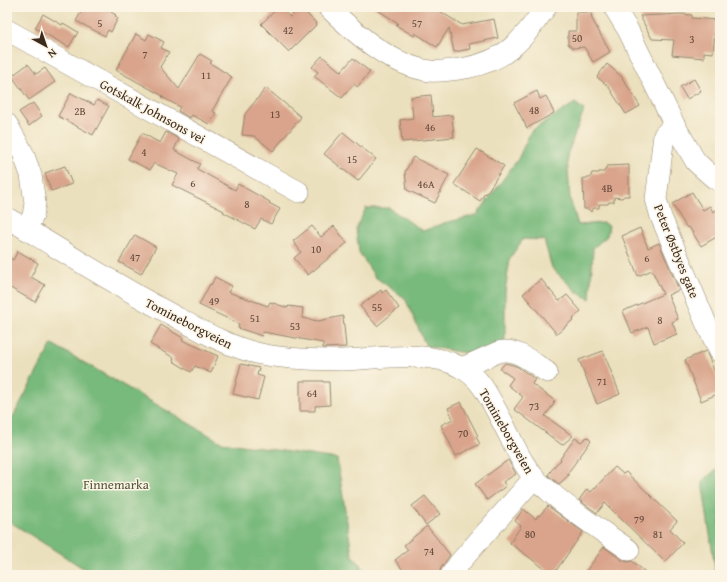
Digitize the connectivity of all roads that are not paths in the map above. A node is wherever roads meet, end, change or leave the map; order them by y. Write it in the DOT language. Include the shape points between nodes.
graph roads {
  1 [pos="328,7"];
  2 [pos="546,7"];
  3 [pos="614,7"];
  4 [pos="7,30"];
  5 [pos="7,124"];
  6 [pos="675,126"];
  7 [pos="720,181"];
  8 [pos="299,192"];
  9 [pos="7,218"];
  10 [pos="26,229"];
  11 [pos="720,352"];
  12 [pos="462,368"];
  13 [pos="547,372"];
  14 [pos="534,478"];
  15 [pos="629,550"];
  16 [pos="461,571"];
  1 -- 2 [label="street" via="370,44 400,62 430,71 450,71 495,59 523,37"];
  3 -- 6 [label="street"];
  4 -- 8 [label="street, Gotskalk Johnsons vei"];
  5 -- 10 [label="street" via="23,152 31,175 35,203 33,216"];
  6 -- 7 [label="street" via="696,162"];
  6 -- 11 [label="street, Peter Østbyes gate" via="664,135 656,199 706,324"];
  9 -- 10 [label="street, Tomineborgveien"];
  10 -- 12 [label="street, Tomineborgveien" via="136,296 208,335 237,347 264,355 302,359 343,360 400,356 434,358"];
  12 -- 13 [label="street" via="498,352 509,350"];
  12 -- 14 [label="street, Tomineborgveien" via="475,377 485,389 521,461"];
  14 -- 15 [label="street, Tomineborgveien" via="568,507"];
  14 -- 16 [label="street, Tomineborgveien"];
}
